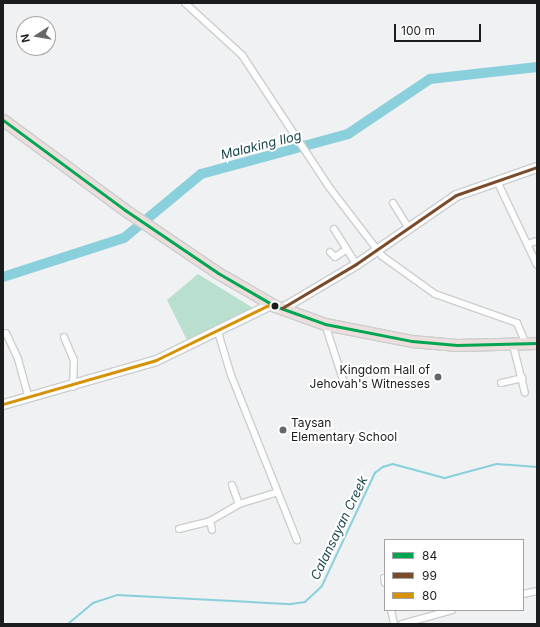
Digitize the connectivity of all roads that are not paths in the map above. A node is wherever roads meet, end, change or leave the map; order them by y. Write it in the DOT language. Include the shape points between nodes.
graph roads {
  1 [pos="185,3"];
  2 [pos="3,120"];
  3 [pos="537,167"];
  4 [pos="497,180"];
  5 [pos="393,203"];
  6 [pos="408,227"];
  7 [pos="334,229"];
  8 [pos="537,241"];
  9 [pos="527,244"];
  10 [pos="347,249"];
  11 [pos="377,250"];
  12 [pos="330,252"];
  13 [pos="356,264"];
  14 [pos="537,265"];
  15 [pos="271,304"];
  16 [pos="282,308"];
  17 [pos="325,324"];
  18 [pos="218,332"];
  19 [pos="6,333"];
  20 [pos="64,336"];
  21 [pos="534,344"];
  22 [pos="513,345"];
  23 [pos="522,378"];
  24 [pos="344,383"];
  25 [pos="501,383"];
  26 [pos="73,387"];
  27 [pos="525,393"];
  28 [pos="29,399"];
  29 [pos="3,404"];
  30 [pos="232,485"];
  31 [pos="276,493"];
  32 [pos="239,504"];
  33 [pos="210,520"];
  34 [pos="179,528"];
  35 [pos="212,530"];
  36 [pos="297,540"];
  37 [pos="537,591"];
  38 [pos="524,592"];
  39 [pos="391,611"];
  40 [pos="439,611"];
  41 [pos="394,624"];
  42 [pos="402,624"];
  1 -- 11 [label="street" via="242,55 320,174"];
  2 -- 15 [label="highway" via="125,210"];
  3 -- 4 [label="street"];
  4 -- 6 [label="street" via="456,195"];
  4 -- 9 [label="street"];
  5 -- 6 [label="street"];
  6 -- 11 [label="street"];
  7 -- 10 [label="street"];
  8 -- 9 [label="street"];
  9 -- 14 [label="street"];
  10 -- 12 [label="street" via="334,257"];
  10 -- 13 [label="street"];
  11 -- 13 [label="street"];
  11 -- 21 [label="street" via="400,272 435,294 517,323"];
  13 -- 16 [label="street"];
  15 -- 16 [label="highway"];
  15 -- 18 [label="street"];
  16 -- 17 [label="highway"];
  17 -- 22 [label="highway" via="412,341 457,345"];
  17 -- 24 [label="street"];
  18 -- 26 [label="street" via="156,360"];
  18 -- 31 [label="street"];
  19 -- 28 [label="street" via="18,359"];
  20 -- 26 [label="street" via="74,360"];
  21 -- 22 [label="highway"];
  22 -- 23 [label="street"];
  23 -- 25 [label="street"];
  23 -- 27 [label="street"];
  26 -- 28 [label="street"];
  28 -- 29 [label="street"];
  30 -- 32 [label="street"];
  31 -- 32 [label="street"];
  31 -- 36 [label="street"];
  32 -- 33 [label="street"];
  33 -- 34 [label="street"];
  33 -- 35 [label="street"];
  37 -- 38 [label="street"];
  39 -- 41 [label="street"];
  40 -- 42 [label="street"];
}
